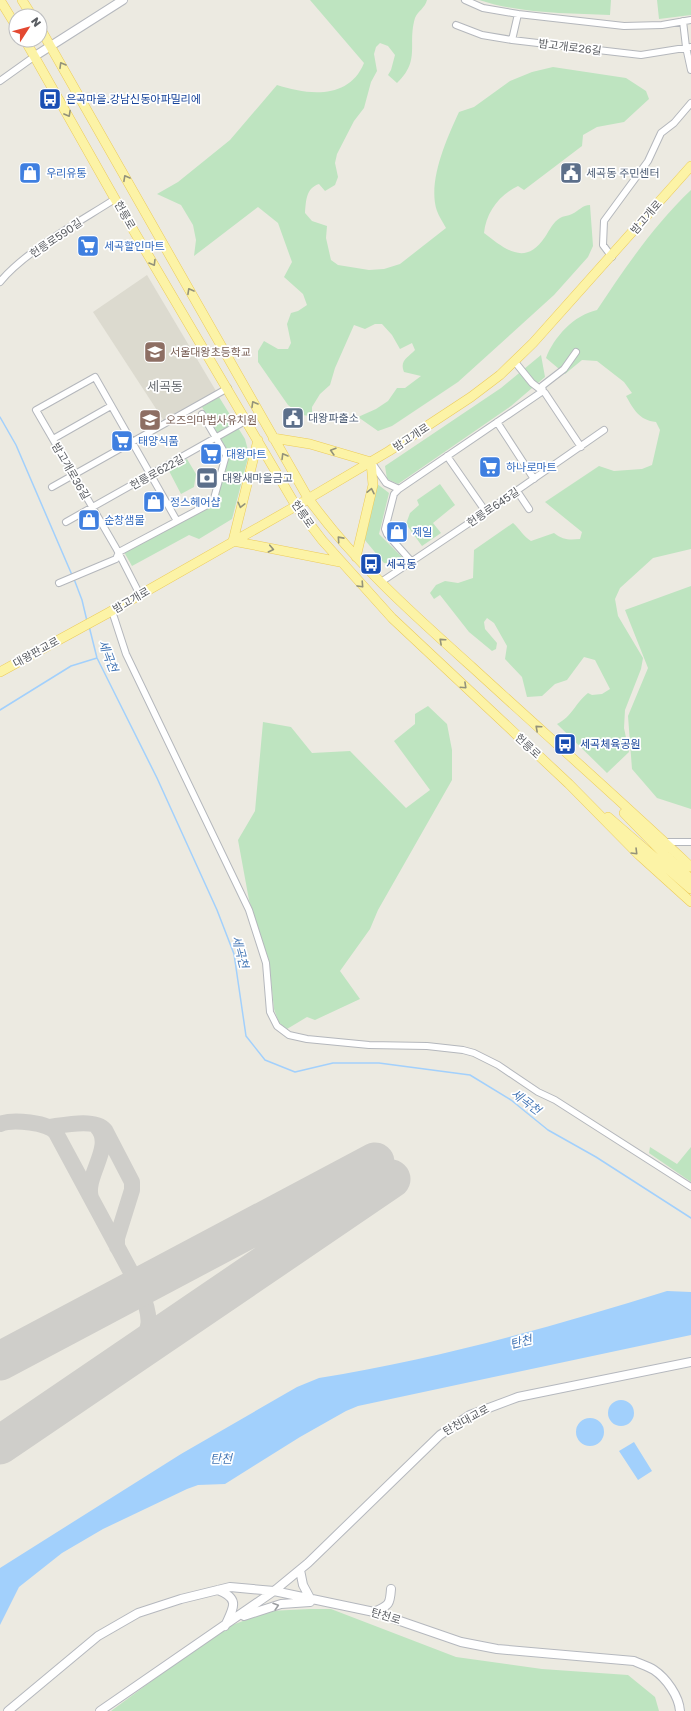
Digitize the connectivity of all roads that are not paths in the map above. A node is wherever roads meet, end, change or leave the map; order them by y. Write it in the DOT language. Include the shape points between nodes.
graph roads {
  1 [pos="0,0"];
  2 [pos="124,0"];
  3 [pos="465,0"];
  4 [pos="8,14"];
  5 [pos="518,14"];
  6 [pos="691,20"];
  7 [pos="683,21"];
  8 [pos="456,25"];
  9 [pos="512,40"];
  10 [pos="48,41"];
  11 [pos="51,46"];
  12 [pos="688,47"];
  13 [pos="30,48"];
  14 [pos="35,56"];
  15 [pos="691,70"];
  16 [pos="0,81"];
  17 [pos="691,103"];
  18 [pos="691,166"];
  19 [pos="115,199"];
  20 [pos="612,257"];
  21 [pos="0,282"];
  22 [pos="576,352"];
  23 [pos="515,362"];
  24 [pos="228,388"];
  25 [pos="543,391"];
  26 [pos="111,406"];
  27 [pos="202,414"];
  28 [pos="247,420"];
  29 [pos="497,422"];
  30 [pos="604,430"];
  31 [pos="273,438"];
  32 [pos="53,439"];
  33 [pos="216,439"];
  34 [pos="258,440"];
  35 [pos="132,443"];
  36 [pos="582,447"];
  37 [pos="447,456"];
  38 [pos="371,462"];
  39 [pos="74,475"];
  40 [pos="150,476"];
  41 [pos="534,479"];
  42 [pos="52,487"];
  43 [pos="399,489"];
  44 [pos="517,491"];
  45 [pos="308,498"];
  46 [pos="296,506"];
  47 [pos="93,507"];
  48 [pos="529,509"];
  49 [pos="486,512"];
  50 [pos="177,521"];
  51 [pos="66,522"];
  52 [pos="232,541"];
  53 [pos="118,552"];
  54 [pos="356,557"];
  55 [pos="411,561"];
  56 [pos="340,562"];
  57 [pos="381,582"];
  58 [pos="59,583"];
  59 [pos="140,595"];
  60 [pos="110,612"];
  61 [pos="72,632"];
  62 [pos="0,672"];
  63 [pos="578,764"];
  64 [pos="569,784"];
  65 [pos="664,842"];
  66 [pos="691,842"];
  67 [pos="691,867"];
  68 [pos="691,879"];
  69 [pos="691,889"];
  70 [pos="691,902"];
  71 [pos="691,1187"];
  72 [pos="691,1362"];
  73 [pos="300,1570"];
  74 [pos="391,1589"];
  75 [pos="217,1590"];
  76 [pos="274,1591"];
  77 [pos="310,1598"];
  78 [pos="330,1603"];
  79 [pos="374,1612"];
  80 [pos="239,1617"];
  81 [pos="225,1626"];
  82 [pos="8,1711"];
  83 [pos="100,1711"];
  84 [pos="680,1711"];
  1 -- 4 [label="main road"];
  2 -- 11 [label="street"];
  3 -- 5 [label="street" via="483,8"];
  5 -- 7 [label="street" via="624,26"];
  5 -- 9 [label="street"];
  6 -- 7 [label="street"];
  7 -- 12 [label="street"];
  8 -- 9 [label="street, 밤고개로26길" via="482,35"];
  9 -- 12 [label="street, 밤고개로26길" via="640,55"];
  10 -- 11 [label="main road, 헌릉로"];
  11 -- 14 [label="street"];
  31 -- 11 [label="main road, 헌릉로, one-way"];
  12 -- 15 [label="street"];
  13 -- 14 [label="main road, 헌릉로"];
  14 -- 16 [label="street"];
  14 -- 19 [label="main road, 헌릉로, one-way"];
  17 -- 20 [label="street" via="674,123 661,133 648,161 604,221 603,245"];
  18 -- 20 [label="main road, 밤고개로"];
  19 -- 21 [label="street, 헌릉로590길" via="35,251 8,272"];
  19 -- 24 [label="main road, 헌릉로, one-way"];
  20 -- 23 [label="main road, 밤고개로"];
  22 -- 25 [label="street" via="564,369 542,386"];
  23 -- 25 [label="street" via="532,383"];
  23 -- 38 [label="main road, 밤고개로" via="471,397"];
  24 -- 28 [label="main road, 헌릉로"];
  24 -- 35 [label="street"];
  25 -- 29 [label="street"];
  25 -- 36 [label="street"];
  26 -- 32 [label="street"];
  26 -- 32 [label="street, 밤고개로36길" via="95,377 36,410"];
  26 -- 35 [label="street"];
  27 -- 33 [label="street"];
  28 -- 33 [label="street, 헌릉로622길"];
  28 -- 34 [label="main road, 헌릉로"];
  29 -- 37 [label="street"];
  29 -- 41 [label="street"];
  30 -- 36 [label="street, 헌릉로645길"];
  38 -- 31 [label="main road, one-way" via="310,444"];
  45 -- 31 [label="main road, 헌릉로, one-way"];
  32 -- 39 [label="street, 밤고개로36길"];
  33 -- 40 [label="street, 헌릉로622길"];
  33 -- 50 [label="street" via="226,455 213,502"];
  34 -- 46 [label="main road, 헌릉로"];
  34 -- 52 [label="main road, one-way"];
  35 -- 39 [label="street"];
  35 -- 40 [label="street"];
  36 -- 41 [label="street, 헌릉로645길"];
  37 -- 43 [label="street"];
  37 -- 49 [label="street"];
  38 -- 43 [label="street" via="386,483"];
  38 -- 45 [label="main road, 밤고개로"];
  54 -- 38 [label="main road, one-way" via="373,485"];
  39 -- 42 [label="street"];
  39 -- 47 [label="street, 밤고개로36길"];
  40 -- 47 [label="street, 헌릉로622길"];
  40 -- 50 [label="street"];
  41 -- 44 [label="street, 헌릉로645길"];
  43 -- 55 [label="street" via="394,494 385,529"];
  44 -- 48 [label="street"];
  44 -- 49 [label="street, 헌릉로645길"];
  45 -- 46 [label="main road, 밤고개로"];
  54 -- 45 [label="main road, 헌릉로, one-way"];
  46 -- 52 [label="main road, 밤고개로"];
  46 -- 56 [label="main road, 헌릉로"];
  47 -- 51 [label="street, 헌릉로622길"];
  47 -- 53 [label="street, 밤고개로36길"];
  49 -- 55 [label="street, 헌릉로645길"];
  50 -- 53 [label="street"];
  52 -- 56 [label="main road, one-way"];
  52 -- 59 [label="main road, 밤고개로"];
  53 -- 58 [label="street" via="116,559"];
  53 -- 59 [label="street, 밤고개로36길"];
  54 -- 57 [label="main road, 헌릉로"];
  55 -- 57 [label="street, 헌릉로645길"];
  56 -- 64 [label="main road, 헌릉로, one-way" via="392,618"];
  63 -- 57 [label="main road, 헌릉로, one-way" via="431,631"];
  59 -- 60 [label="main road, 밤고개로"];
  60 -- 61 [label="main road, 밤고개로"];
  60 -- 71 [label="street" via="126,654 249,910 266,963 270,1012 277,1026 289,1035 307,1040 452,1048 474,1053 555,1100"];
  61 -- 62 [label="main road, 대왕판교로"];
  63 -- 65 [label="main road, 헌릉로"];
  63 -- 68 [label="main road" via="664,855"];
  64 -- 69 [label="main road"];
  64 -- 70 [label="main road, 헌릉로, one-way" via="638,855"];
  65 -- 66 [label="street"];
  65 -- 67 [label="main road, 헌릉로"];
  72 -- 73 [label="street, 탄천대교로" via="518,1397 470,1415 440,1434"];
  73 -- 76 [label="street, 탄천대교로"];
  73 -- 77 [label="street" via="303,1586"];
  74 -- 79 [label="street" via="390,1602"];
  75 -- 76 [label="street, 탄천로" via="230,1587"];
  75 -- 81 [label="street" via="227,1594 234,1604"];
  75 -- 82 [label="street, 탄천로" via="181,1599 124,1620 98,1636"];
  76 -- 77 [label="street, 탄천로"];
  76 -- 80 [label="street"];
  77 -- 78 [label="street, 탄천로"];
  78 -- 79 [label="street, 탄천로"];
  80 -- 78 [label="street, one-way" via="281,1604"];
  79 -- 84 [label="street, 탄천로" via="461,1642 497,1649 634,1661 654,1670 669,1685 680,1704"];
  80 -- 81 [label="street"];
  81 -- 83 [label="street"];
}
